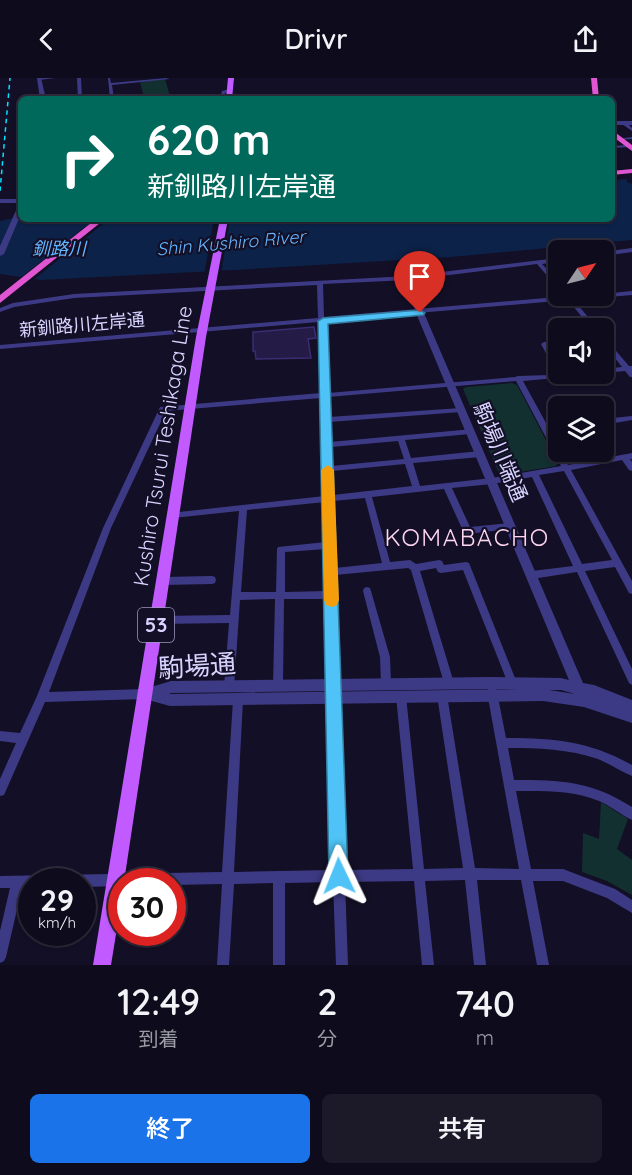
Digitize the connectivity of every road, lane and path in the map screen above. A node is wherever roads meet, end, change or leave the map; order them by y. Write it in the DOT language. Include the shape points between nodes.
graph roads {
  1 [pos="53,78"];
  2 [pos="79,78"];
  3 [pos="168,78"];
  4 [pos="231,78"];
  5 [pos="594,78"];
  6 [pos="39,79"];
  7 [pos="109,81"];
  8 [pos="138,81"];
  9 [pos="230,90"];
  10 [pos="42,96"];
  11 [pos="80,96"];
  12 [pos="112,96"];
  13 [pos="140,96"];
  14 [pos="172,96"];
  15 [pos="222,96"];
  16 [pos="230,96"];
  17 [pos="596,96"];
  18 [pos="615,123"];
  19 [pos="624,123"];
  20 [pos="632,123"];
  21 [pos="632,130"];
  22 [pos="615,136"];
  23 [pos="632,138"];
  24 [pos="615,147"];
  25 [pos="630,148"];
  26 [pos="632,171"];
  27 [pos="615,173"];
  28 [pos="0,201"];
  29 [pos="18,201"];
  30 [pos="18,213"];
  31 [pos="97,222"];
  32 [pos="223,222"];
  33 [pos="632,250"];
  34 [pos="614,252"];
  35 [pos="0,254"];
  36 [pos="548,261"];
  37 [pos="538,262"];
  38 [pos="548,274"];
  39 [pos="409,278"];
  40 [pos="320,285"];
  41 [pos="210,288"];
  42 [pos="632,293"];
  43 [pos="614,295"];
  44 [pos="2,299"];
  45 [pos="548,300"];
  46 [pos="576,306"];
  47 [pos="0,310"];
  48 [pos="420,313"];
  49 [pos="586,318"];
  50 [pos="323,321"];
  51 [pos="202,329"];
  52 [pos="135,335"];
  53 [pos="0,342"];
  54 [pos="0,347"];
  55 [pos="614,352"];
  56 [pos="614,371"];
  57 [pos="630,371"];
  58 [pos="548,374"];
  59 [pos="518,378"];
  60 [pos="450,384"];
  61 [pos="325,395"];
  62 [pos="190,407"];
  63 [pos="461,410"];
  64 [pos="632,418"];
  65 [pos="326,420"];
  66 [pos="614,420"];
  67 [pos="470,431"];
  68 [pos="547,432"];
  69 [pos="401,439"];
  70 [pos="326,444"];
  71 [pos="480,454"];
  72 [pos="628,456"];
  73 [pos="408,461"];
  74 [pos="564,462"];
  75 [pos="566,467"];
  76 [pos="632,468"];
  77 [pos="328,469"];
  78 [pos="534,473"];
  79 [pos="492,481"];
  80 [pos="447,486"];
  81 [pos="417,489"];
  82 [pos="368,495"];
  83 [pos="329,499"];
  84 [pos="243,507"];
  85 [pos="173,515"];
  86 [pos="511,526"];
  87 [pos="330,545"];
  88 [pos="618,563"];
  89 [pos="387,566"];
  90 [pos="415,568"];
  91 [pos="579,569"];
  92 [pos="331,572"];
  93 [pos="532,575"];
  94 [pos="212,580"];
  95 [pos="163,581"];
  96 [pos="632,590"];
  97 [pos="367,591"];
  98 [pos="280,595"];
  99 [pos="332,595"];
  100 [pos="236,596"];
  101 [pos="234,619"];
  102 [pos="157,620"];
  103 [pos="632,680"];
  104 [pos="512,683"];
  105 [pos="386,684"];
  106 [pos="278,686"];
  107 [pos="229,687"];
  108 [pos="579,687"];
  109 [pos="446,689"];
  110 [pos="491,689"];
  111 [pos="334,691"];
  112 [pos="145,694"];
  113 [pos="401,696"];
  114 [pos="42,698"];
  115 [pos="238,700"];
  116 [pos="584,701"];
  117 [pos="632,706"];
  118 [pos="632,717"];
  119 [pos="0,736"];
  120 [pos="23,739"];
  121 [pos="503,743"];
  122 [pos="632,771"];
  123 [pos="511,785"];
  124 [pos="0,791"];
  125 [pos="632,814"];
  126 [pos="117,868"];
  127 [pos="470,874"];
  128 [pos="525,874"];
  129 [pos="339,876"];
  130 [pos="419,876"];
  131 [pos="227,878"];
  132 [pos="279,878"];
  133 [pos="186,879"];
  134 [pos="18,881"];
  135 [pos="0,882"];
  136 [pos="632,906"];
  137 [pos="108,926"];
  138 [pos="0,957"];
  139 [pos="102,965"];
  140 [pos="222,965"];
  141 [pos="279,965"];
  142 [pos="342,965"];
  143 [pos="428,965"];
  144 [pos="480,965"];
  145 [pos="543,965"];
  1 -- 6 [label="street"];
  2 -- 11 [label="street"];
  3 -- 8 [label="street"];
  3 -- 14 [label="street"];
  4 -- 9 [label="main road"];
  5 -- 17 [label="highway"];
  6 -- 10 [label="street"];
  7 -- 8 [label="street"];
  7 -- 12 [label="street"];
  8 -- 13 [label="street"];
  9 -- 15 [label="street"];
  9 -- 16 [label="main road"];
  18 -- 19 [label="street"];
  19 -- 20 [label="street"];
  19 -- 21 [label="street"];
  22 -- 23 [label="street"];
  22 -- 25 [label="highway"];
  24 -- 25 [label="street"];
  26 -- 27 [label="highway"];
  28 -- 29 [label="street"];
  30 -- 35 [label="street"];
  31 -- 44 [label="highway"];
  32 -- 41 [label="main road, Kushiro Tsurui Teshikaga Line / 53"];
  33 -- 34 [label="street"];
  36 -- 37 [label="street"];
  37 -- 38 [label="street"];
  37 -- 39 [label="street"];
  39 -- 40 [label="street"];
  39 -- 48 [label="street, 駒場川端通"];
  40 -- 41 [label="street"];
  40 -- 50 [label="street"];
  41 -- 47 [label="street" via="74,296"];
  41 -- 51 [label="main road, Kushiro Tsurui Teshikaga Line / 53"];
  42 -- 43 [label="street, 新釧路川左岸通"];
  45 -- 48 [label="street, 新釧路川左岸通"];
  46 -- 49 [label="street"];
  48 -- 50 [label="street, 新釧路川左岸通"];
  48 -- 60 [label="street, 駒場川端通"];
  50 -- 51 [label="street, 新釧路川左岸通"];
  50 -- 61 [label="street"];
  51 -- 52 [label="street, 新釧路川左岸通"];
  51 -- 62 [label="main road, Kushiro Tsurui Teshikaga Line / 53"];
  52 -- 53 [label="street"];
  52 -- 54 [label="street, 新釧路川左岸通"];
  55 -- 57 [label="street"];
  56 -- 57 [label="street"];
  58 -- 59 [label="street"];
  59 -- 60 [label="street"];
  59 -- 68 [label="street"];
  60 -- 61 [label="street"];
  60 -- 63 [label="street, 駒場川端通"];
  61 -- 62 [label="street"];
  61 -- 65 [label="street"];
  62 -- 85 [label="main road, Kushiro Tsurui Teshikaga Line / 53"];
  62 -- 114 [label="street" via="163,409 107,528"];
  63 -- 65 [label="street"];
  63 -- 67 [label="street, 駒場川端通"];
  64 -- 66 [label="street"];
  65 -- 70 [label="street"];
  67 -- 69 [label="street"];
  67 -- 71 [label="street, 駒場川端通"];
  69 -- 70 [label="street"];
  69 -- 73 [label="street"];
  70 -- 77 [label="street"];
  71 -- 73 [label="street"];
  71 -- 79 [label="street, 駒場川端通"];
  72 -- 75 [label="street"];
  72 -- 76 [label="street"];
  73 -- 77 [label="street"];
  73 -- 81 [label="street"];
  74 -- 75 [label="street"];
  75 -- 78 [label="street"];
  75 -- 88 [label="street"];
  77 -- 83 [label="street"];
  78 -- 79 [label="street"];
  78 -- 91 [label="street"];
  79 -- 80 [label="street"];
  79 -- 86 [label="street, 駒場川端通"];
  80 -- 81 [label="street"];
  80 -- 86 [label="street" via="467,531"];
  81 -- 82 [label="street"];
  82 -- 83 [label="street"];
  82 -- 89 [label="street"];
  83 -- 84 [label="street"];
  83 -- 87 [label="street"];
  84 -- 85 [label="street"];
  84 -- 100 [label="street"];
  85 -- 95 [label="main road, Kushiro Tsurui Teshikaga Line / 53"];
  86 -- 93 [label="street, 駒場川端通"];
  87 -- 92 [label="street"];
  87 -- 98 [label="street" via="281,549"];
  88 -- 91 [label="street"];
  88 -- 96 [label="street"];
  89 -- 90 [label="street" via="410,564"];
  89 -- 92 [label="street"];
  90 -- 104 [label="street" via="439,564 441,569 466,566"];
  90 -- 109 [label="street"];
  91 -- 93 [label="street"];
  91 -- 103 [label="street"];
  92 -- 99 [label="street"];
  93 -- 108 [label="street, 駒場川端通"];
  94 -- 95 [label="street"];
  95 -- 102 [label="main road, Kushiro Tsurui Teshikaga Line / 53"];
  97 -- 105 [label="street" via="385,657"];
  98 -- 99 [label="street"];
  98 -- 100 [label="street"];
  98 -- 106 [label="street"];
  99 -- 111 [label="street"];
  100 -- 101 [label="street"];
  101 -- 102 [label="street"];
  101 -- 107 [label="street"];
  102 -- 112 [label="main road, Kushiro Tsurui Teshikaga Line / 53"];
  104 -- 108 [label="street, 駒場通"];
  104 -- 110 [label="street, 駒場通"];
  105 -- 109 [label="street, 駒場通"];
  105 -- 111 [label="street, 駒場通"];
  106 -- 107 [label="street, 駒場通"];
  106 -- 111 [label="street, 駒場通"];
  107 -- 112 [label="street, 駒場通" via="171,687"];
  108 -- 116 [label="street, 駒場川端通"];
  108 -- 117 [label="street, 駒場通"];
  109 -- 110 [label="street, 駒場通"];
  109 -- 113 [label="street, 駒場通"];
  109 -- 127 [label="street"];
  110 -- 116 [label="street, 駒場通"];
  110 -- 121 [label="street"];
  111 -- 113 [label="street, 駒場通"];
  111 -- 115 [label="street, 駒場通"];
  111 -- 129 [label="street"];
  112 -- 114 [label="street"];
  112 -- 115 [label="street, 駒場通" via="170,700"];
  112 -- 126 [label="main road, Kushiro Tsurui Teshikaga Line / 53"];
  113 -- 130 [label="street"];
  114 -- 120 [label="street"];
  115 -- 131 [label="street"];
  116 -- 118 [label="street, 駒場通"];
  119 -- 120 [label="street"];
  120 -- 124 [label="street"];
  121 -- 122 [label="street" via="577,747"];
  121 -- 123 [label="street"];
  123 -- 125 [label="street" via="570,786 600,794"];
  123 -- 128 [label="street"];
  127 -- 128 [label="street"];
  127 -- 130 [label="street"];
  127 -- 144 [label="street"];
  128 -- 136 [label="street" via="571,877"];
  128 -- 145 [label="street"];
  129 -- 130 [label="street"];
  129 -- 132 [label="street"];
  129 -- 142 [label="street"];
  130 -- 143 [label="street"];
  131 -- 132 [label="street"];
  131 -- 133 [label="street"];
  131 -- 140 [label="street"];
  132 -- 141 [label="street"];
  134 -- 135 [label="street"];
  134 -- 138 [label="street"];
  137 -- 139 [label="main road, Kushiro Tsurui Teshikaga Line / 53"];
}
